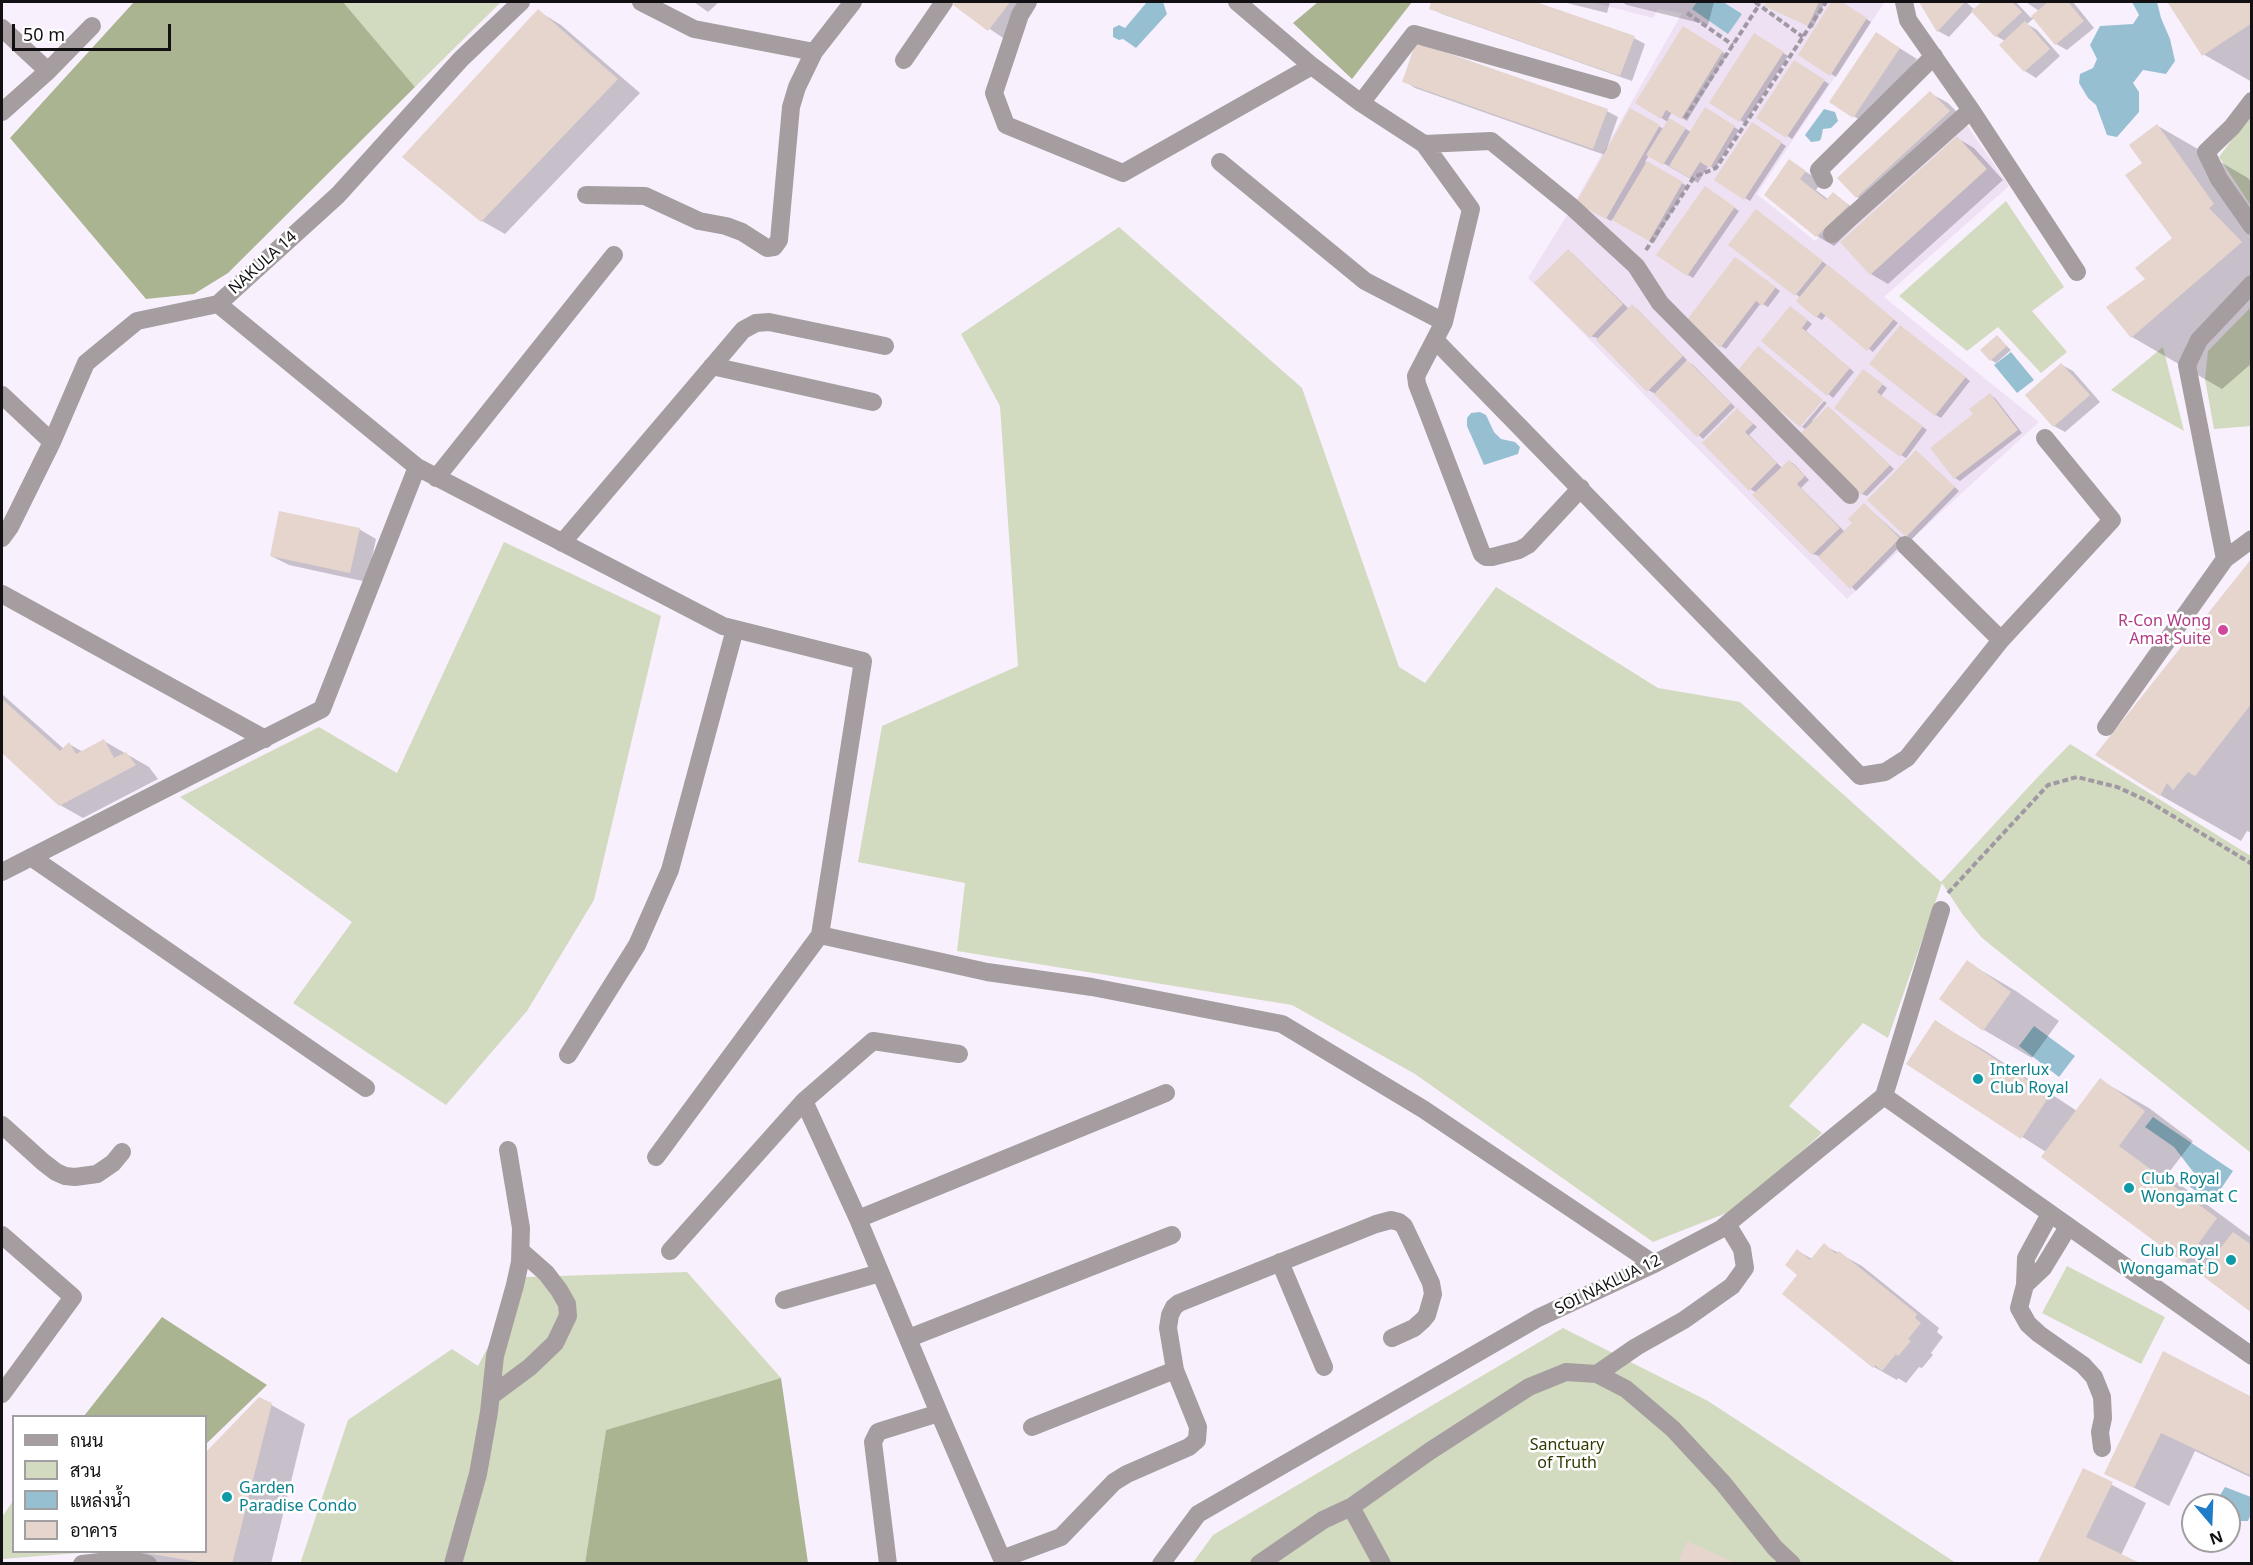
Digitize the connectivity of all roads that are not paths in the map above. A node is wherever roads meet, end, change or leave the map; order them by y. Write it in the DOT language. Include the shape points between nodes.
graph roads {
  1 [pos="521,2"];
  2 [pos="641,2"];
  3 [pos="852,2"];
  4 [pos="944,2"];
  5 [pos="1028,2"];
  6 [pos="1237,2"];
  7 [pos="1904,2"];
  8 [pos="92,26"];
  9 [pos="3,32"];
  10 [pos="814,52"];
  11 [pos="1934,56"];
  12 [pos="904,60"];
  13 [pos="1312,66"];
  14 [pos="48,71"];
  15 [pos="1612,90"];
  16 [pos="2252,100"];
  17 [pos="1361,103"];
  18 [pos="1971,110"];
  19 [pos="2,112"];
  20 [pos="1424,144"];
  21 [pos="1220,162"];
  22 [pos="1824,180"];
  23 [pos="586,195"];
  24 [pos="2252,226"];
  25 [pos="1832,234"];
  26 [pos="614,255"];
  27 [pos="2077,273"];
  28 [pos="2252,284"];
  29 [pos="218,304"];
  30 [pos="1444,322"];
  31 [pos="1436,341"];
  32 [pos="885,346"];
  33 [pos="712,366"];
  34 [pos="2,395"];
  35 [pos="873,402"];
  36 [pos="2045,438"];
  37 [pos="52,442"];
  38 [pos="417,467"];
  39 [pos="436,477"];
  40 [pos="1581,489"];
  41 [pos="1850,495"];
  42 [pos="2,537"];
  43 [pos="2252,539"];
  44 [pos="562,543"];
  45 [pos="1905,545"];
  46 [pos="2225,559"];
  47 [pos="2,594"];
  48 [pos="735,629"];
  49 [pos="2001,640"];
  50 [pos="2106,727"];
  51 [pos="265,739"];
  52 [pos="31,857"];
  53 [pos="3,869"];
  54 [pos="1941,910"];
  55 [pos="820,935"];
  56 [pos="959,1054"];
  57 [pos="568,1055"];
  58 [pos="366,1088"];
  59 [pos="1166,1093"];
  60 [pos="1884,1096"];
  61 [pos="804,1101"];
  62 [pos="2,1125"];
  63 [pos="508,1150"];
  64 [pos="122,1152"];
  65 [pos="656,1157"];
  66 [pos="2050,1214"];
  67 [pos="858,1219"];
  68 [pos="1727,1224"];
  69 [pos="2068,1227"];
  70 [pos="2,1235"];
  71 [pos="1173,1235"];
  72 [pos="521,1251"];
  73 [pos="670,1251"];
  74 [pos="1280,1262"];
  75 [pos="1654,1264"];
  76 [pos="880,1273"];
  77 [pos="2025,1285"];
  78 [pos="784,1300"];
  79 [pos="909,1338"];
  80 [pos="1392,1338"];
  81 [pos="2252,1356"];
  82 [pos="1324,1367"];
  83 [pos="1175,1370"];
  84 [pos="1597,1374"];
  85 [pos="2,1394"];
  86 [pos="491,1396"];
  87 [pos="939,1413"];
  88 [pos="1032,1427"];
  89 [pos="2102,1448"];
  90 [pos="1351,1507"];
  91 [pos="1003,1561"];
  92 [pos="82,1563"];
  93 [pos="148,1563"];
  94 [pos="453,1563"];
  95 [pos="888,1563"];
  96 [pos="1161,1563"];
  97 [pos="1259,1563"];
  98 [pos="1382,1563"];
  99 [pos="1792,1563"];
  1 -- 29 [label="street, NAKULA 14" via="462,59 338,195"];
  2 -- 10 [label="street" via="694,30"];
  3 -- 10 [label="street"];
  4 -- 12 [label="street"];
  5 -- 13 [label="street" via="994,93 1006,125 1123,174"];
  6 -- 13 [label="street"];
  7 -- 11 [label="street" via="1908,20"];
  8 -- 14 [label="street"];
  9 -- 14 [label="street"];
  10 -- 23 [label="street" via="791,107 779,240 774,247 767,248 742,232 699,221 645,196"];
  11 -- 18 [label="street"];
  11 -- 22 [label="street" via="1819,170"];
  13 -- 17 [label="street"];
  14 -- 19 [label="street"];
  15 -- 17 [label="street" via="1414,34"];
  16 -- 24 [label="street" via="2206,152 2219,179"];
  17 -- 20 [label="street"];
  18 -- 25 [label="street"];
  18 -- 27 [label="street"];
  20 -- 30 [label="street" via="1471,209"];
  20 -- 41 [label="street" via="1491,141 1572,207 1636,266 1660,303"];
  21 -- 30 [label="street" via="1365,281"];
  26 -- 39 [label="street"];
  28 -- 46 [label="street" via="2199,340 2187,365"];
  29 -- 37 [label="street, NAKULA 14" via="137,321 94,356 86,363"];
  29 -- 38 [label="street"];
  30 -- 31 [label="street"];
  31 -- 40 [label="street"];
  31 -- 40 [label="street" via="1416,376 1417,384 1482,554 1492,557 1528,545"];
  32 -- 33 [label="street" via="769,322 756,323 743,330"];
  33 -- 35 [label="street"];
  33 -- 44 [label="street"];
  34 -- 37 [label="street"];
  36 -- 49 [label="street" via="2112,520"];
  37 -- 42 [label="street, NAKULA 14"];
  38 -- 39 [label="street"];
  38 -- 51 [label="street" via="322,709"];
  39 -- 44 [label="street"];
  40 -- 49 [label="street" via="1860,776 1885,772 1907,758"];
  43 -- 46 [label="street"];
  44 -- 48 [label="street"];
  45 -- 49 [label="street"];
  46 -- 50 [label="street"];
  47 -- 51 [label="street"];
  48 -- 55 [label="street" via="863,661"];
  48 -- 57 [label="street" via="670,870 637,945"];
  51 -- 52 [label="street"];
  52 -- 53 [label="street"];
  52 -- 58 [label="street"];
  54 -- 60 [label="street"];
  55 -- 65 [label="street"];
  55 -- 75 [label="street" via="987,972 1092,987 1282,1024 1423,1109"];
  56 -- 61 [label="street" via="873,1041"];
  59 -- 67 [label="street"];
  60 -- 66 [label="street"];
  60 -- 68 [label="street, SOI NAKLUA 12"];
  61 -- 67 [label="street"];
  61 -- 73 [label="street"];
  62 -- 64 [label="street" via="65,1176 97,1174"];
  63 -- 72 [label="street" via="519,1203"];
  66 -- 69 [label="street"];
  66 -- 77 [label="street" via="2026,1258"];
  67 -- 76 [label="street"];
  68 -- 75 [label="street, SOI NAKLUA 12"];
  68 -- 84 [label="street" via="1742,1249 1745,1268 1732,1286"];
  69 -- 77 [label="street" via="2043,1268"];
  69 -- 81 [label="street"];
  70 -- 85 [label="street" via="73,1297"];
  71 -- 79 [label="street"];
  72 -- 86 [label="street" via="495,1356"];
  72 -- 86 [label="street" via="560,1290 568,1316 555,1343"];
  74 -- 80 [label="street" via="1376,1224 1399,1222 1433,1294 1423,1320"];
  74 -- 82 [label="street"];
  74 -- 83 [label="street" via="1174,1307 1168,1328"];
  75 -- 96 [label="street, SOI NAKLUA 12" via="1538,1318 1198,1514"];
  76 -- 78 [label="street"];
  76 -- 79 [label="street"];
  77 -- 89 [label="street" via="2019,1308 2028,1324 2083,1365 2098,1384 2103,1406"];
  79 -- 87 [label="street"];
  83 -- 88 [label="street"];
  83 -- 91 [label="street" via="1198,1427 1197,1440 1190,1447 1114,1482 1061,1537"];
  84 -- 90 [label="street" via="1566,1372 1529,1387"];
  84 -- 99 [label="street" via="1626,1389 1673,1429"];
  86 -- 94 [label="street" via="478,1474"];
  87 -- 91 [label="street"];
  87 -- 95 [label="street" via="875,1436"];
  90 -- 97 [label="street" via="1323,1520"];
  90 -- 98 [label="street"];
  92 -- 93 [label="street" via="127,1559"];
}
